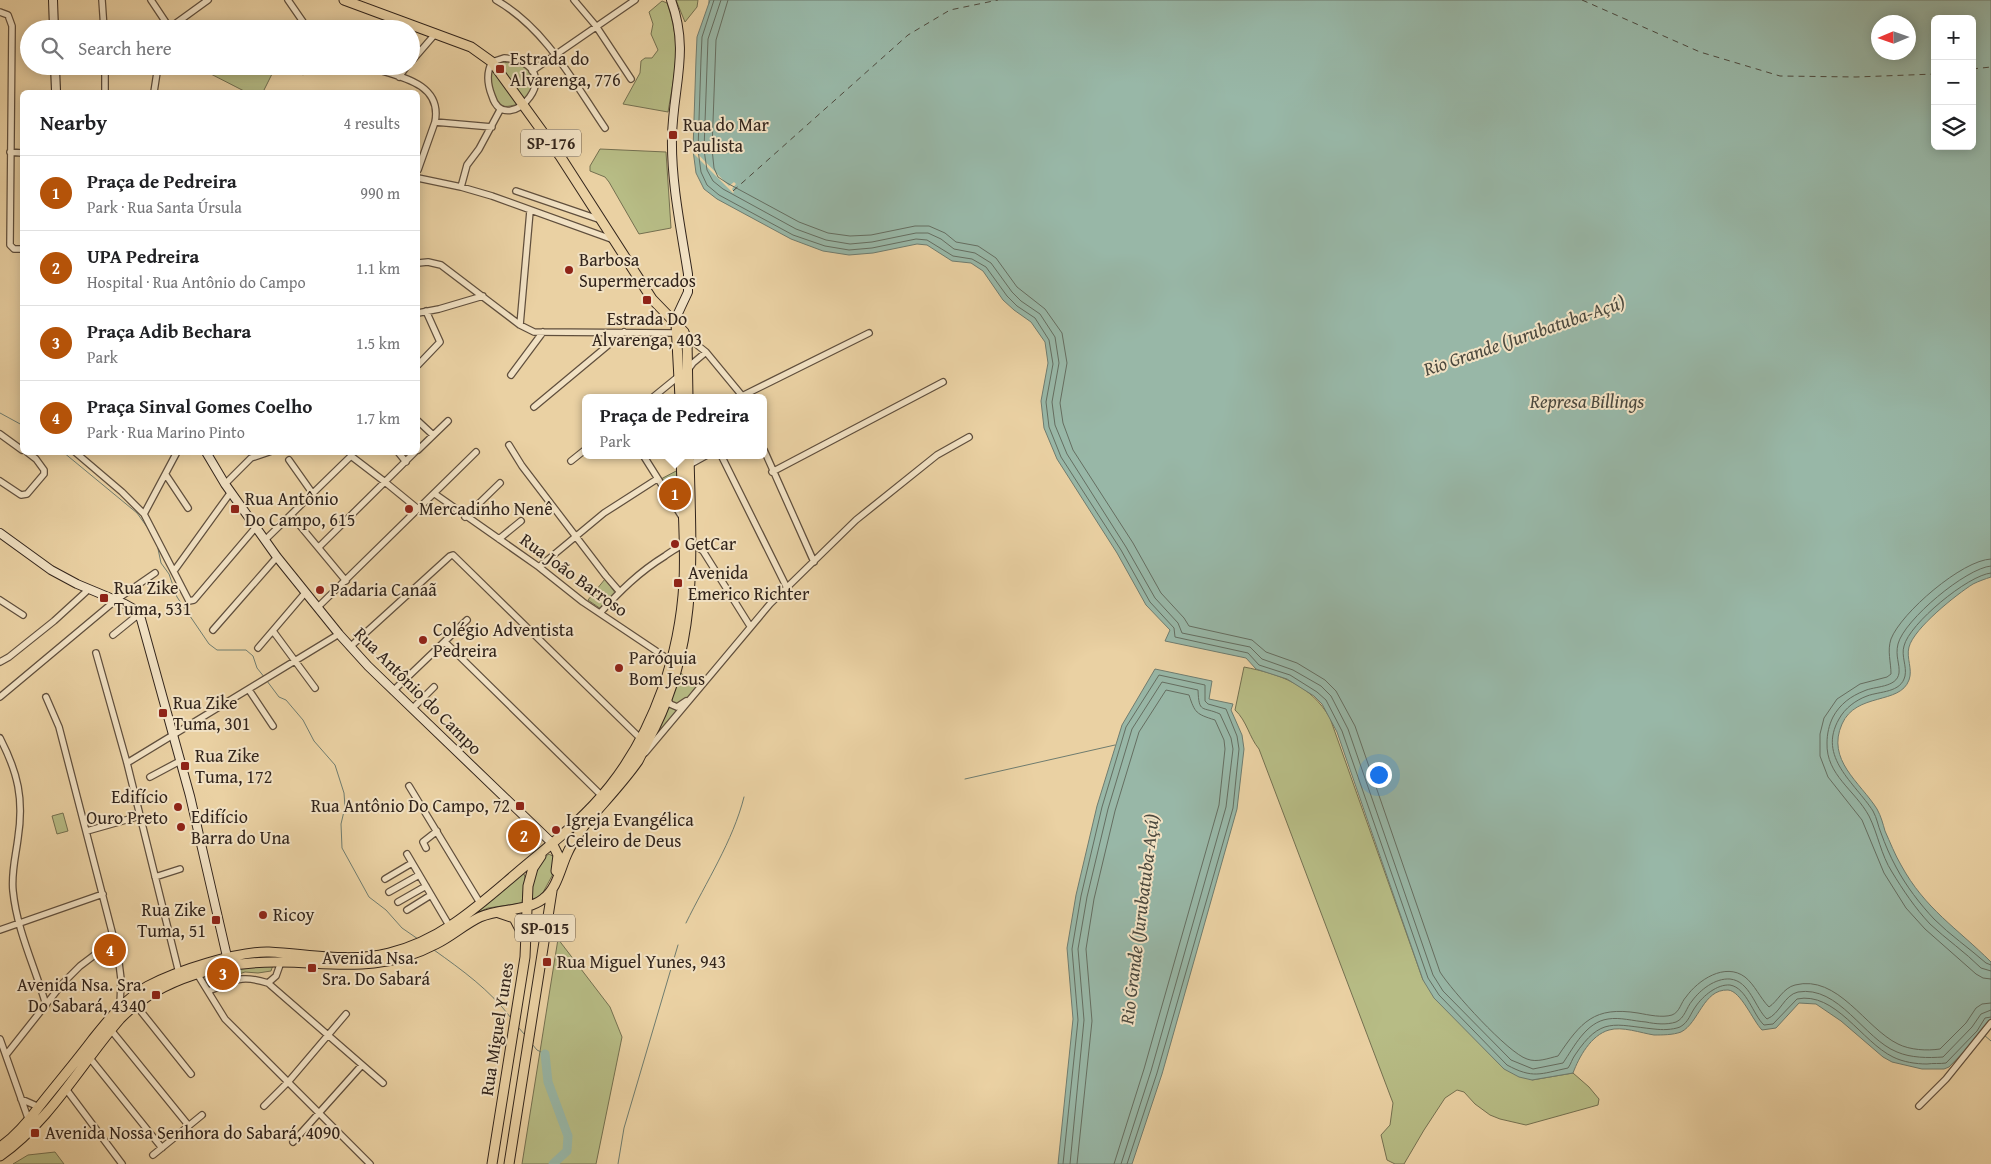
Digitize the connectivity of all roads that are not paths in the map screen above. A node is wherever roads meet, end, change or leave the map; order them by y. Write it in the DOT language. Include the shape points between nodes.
graph roads {
  1 [pos="53,0"];
  2 [pos="102,0"];
  3 [pos="151,0"];
  4 [pos="207,0"];
  5 [pos="288,0"];
  6 [pos="344,0"];
  7 [pos="496,0"];
  8 [pos="574,0"];
  9 [pos="635,0"];
  10 [pos="671,0"];
  11 [pos="0,12"];
  12 [pos="54,20"];
  13 [pos="103,20"];
  14 [pos="163,20"];
  15 [pos="179,20"];
  16 [pos="302,20"];
  17 [pos="400,20"];
  18 [pos="596,26"];
  19 [pos="420,27"];
  20 [pos="436,33"];
  21 [pos="420,52"];
  22 [pos="555,54"];
  23 [pos="492,62"];
  24 [pos="532,70"];
  25 [pos="55,75"];
  26 [pos="105,75"];
  27 [pos="157,75"];
  28 [pos="392,75"];
  29 [pos="398,77"];
  30 [pos="631,80"];
  31 [pos="56,90"];
  32 [pos="105,90"];
  33 [pos="154,90"];
  34 [pos="523,105"];
  35 [pos="500,110"];
  36 [pos="435,122"];
  37 [pos="492,127"];
  38 [pos="604,128"];
  39 [pos="10,152"];
  40 [pos="20,152"];
  41 [pos="420,164"];
  42 [pos="420,178"];
  43 [pos="461,187"];
  44 [pos="516,191"];
  45 [pos="530,212"];
  46 [pos="601,220"];
  47 [pos="614,240"];
  48 [pos="20,249"];
  49 [pos="420,263"];
  50 [pos="482,296"];
  51 [pos="426,311"];
  52 [pos="420,312"];
  53 [pos="520,325"];
  54 [pos="678,329"];
  55 [pos="543,332"];
  56 [pos="624,332"];
  57 [pos="869,333"];
  58 [pos="706,352"];
  59 [pos="420,363"];
  60 [pos="683,374"];
  61 [pos="511,375"];
  62 [pos="943,382"];
  63 [pos="657,394"];
  64 [pos="680,394"];
  65 [pos="687,394"];
  66 [pos="742,394"];
  67 [pos="748,394"];
  68 [pos="534,407"];
  69 [pos="448,421"];
  70 [pos="420,423"];
  71 [pos="0,434"];
  72 [pos="433,435"];
  73 [pos="969,437"];
  74 [pos="509,445"];
  75 [pos="420,447"];
  76 [pos="20,449"];
  77 [pos="476,452"];
  78 [pos="582,452"];
  79 [pos="30,455"];
  80 [pos="78,455"];
  81 [pos="176,455"];
  82 [pos="208,455"];
  83 [pos="260,455"];
  84 [pos="349,455"];
  85 [pos="351,455"];
  86 [pos="400,455"];
  87 [pos="412,455"];
  88 [pos="767,458"];
  89 [pos="645,459"];
  90 [pos="681,459"];
  91 [pos="689,459"];
  92 [pos="700,459"];
  93 [pos="723,459"];
  94 [pos="289,460"];
  95 [pos="570,461"];
  96 [pos="406,462"];
  97 [pos="689,465"];
  98 [pos="772,472"];
  99 [pos="166,475"];
  100 [pos="657,479"];
  101 [pos="0,481"];
  102 [pos="385,482"];
  103 [pos="500,483"];
  104 [pos="225,484"];
  105 [pos="231,492"];
  106 [pos="313,494"];
  107 [pos="435,494"];
  108 [pos="188,508"];
  109 [pos="418,509"];
  110 [pos="144,514"];
  111 [pos="292,516"];
  112 [pos="465,517"];
  113 [pos="683,517"];
  114 [pos="521,521"];
  115 [pos="256,527"];
  116 [pos="0,533"];
  117 [pos="575,536"];
  118 [pos="499,539"];
  119 [pos="265,540"];
  120 [pos="687,545"];
  121 [pos="319,547"];
  122 [pos="278,557"];
  123 [pos="814,562"];
  124 [pos="539,567"];
  125 [pos="174,571"];
  126 [pos="155,573"];
  127 [pos="346,581"];
  128 [pos="787,588"];
  129 [pos="89,589"];
  130 [pos="619,591"];
  131 [pos="305,592"];
  132 [pos="0,600"];
  133 [pos="116,600"];
  134 [pos="318,607"];
  135 [pos="600,613"];
  136 [pos="139,614"];
  137 [pos="23,615"];
  138 [pos="467,620"];
  139 [pos="750,626"];
  140 [pos="213,630"];
  141 [pos="273,631"];
  142 [pos="339,634"];
  143 [pos="113,635"];
  144 [pos="445,642"];
  145 [pos="350,647"];
  146 [pos="258,648"];
  147 [pos="96,653"];
  148 [pos="0,662"];
  149 [pos="296,662"];
  150 [pos="671,662"];
  151 [pos="434,687"];
  152 [pos="315,688"];
  153 [pos="249,690"];
  154 [pos="393,690"];
  155 [pos="0,697"];
  156 [pos="46,697"];
  157 [pos="692,697"];
  158 [pos="668,700"];
  159 [pos="412,708"];
  160 [pos="273,726"];
  161 [pos="174,735"];
  162 [pos="0,738"];
  163 [pos="641,739"];
  164 [pos="639,759"];
  165 [pos="180,761"];
  166 [pos="127,763"];
  167 [pos="150,777"];
  168 [pos="409,786"];
  169 [pos="602,796"];
  170 [pos="140,816"];
  171 [pos="87,831"];
  172 [pos="437,831"];
  173 [pos="552,843"];
  174 [pos="426,848"];
  175 [pos="407,854"];
  176 [pos="412,863"];
  177 [pos="180,869"];
  178 [pos="419,875"];
  179 [pos="155,877"];
  180 [pos="385,880"];
  181 [pos="426,886"];
  182 [pos="552,891"];
  183 [pos="389,892"];
  184 [pos="102,894"];
  185 [pos="431,895"];
  186 [pos="398,902"];
  187 [pos="480,903"];
  188 [pos="527,906"];
  189 [pos="406,910"];
  190 [pos="494,912"];
  191 [pos="18,925"];
  192 [pos="450,928"];
  193 [pos="0,930"];
  194 [pos="113,941"];
  195 [pos="527,942"];
  196 [pos="228,962"];
  197 [pos="281,962"];
  198 [pos="196,972"];
  199 [pos="179,973"];
  200 [pos="268,983"];
  201 [pos="208,991"];
  202 [pos="135,1004"];
  203 [pos="46,1005"];
  204 [pos="120,1007"];
  205 [pos="346,1014"];
  206 [pos="1991,1023"];
  207 [pos="110,1030"];
  208 [pos="328,1036"];
  209 [pos="0,1039"];
  210 [pos="511,1044"];
  211 [pos="6,1055"];
  212 [pos="89,1058"];
  213 [pos="362,1066"];
  214 [pos="191,1074"];
  215 [pos="288,1081"];
  216 [pos="383,1083"];
  217 [pos="66,1089"];
  218 [pos="520,1095"];
  219 [pos="21,1099"];
  220 [pos="264,1106"];
  221 [pos="1919,1106"];
  222 [pos="39,1107"];
  223 [pos="320,1113"];
  224 [pos="202,1115"];
  225 [pos="29,1121"];
  226 [pos="189,1126"];
  227 [pos="293,1142"];
  228 [pos="0,1147"];
  229 [pos="162,1148"];
  230 [pos="153,1155"];
  231 [pos="0,1156"];
  232 [pos="122,1164"];
  233 [pos="370,1164"];
  234 [pos="492,1164"];
  235 [pos="509,1164"];
  1 -- 12 [label="street"];
  2 -- 13 [label="street"];
  3 -- 14 [label="street"];
  4 -- 15 [label="street"];
  5 -- 16 [label="street"];
  6 -- 17 [label="main road, SP-176"];
  7 -- 22 [label="street" via="525,20"];
  8 -- 18 [label="street"];
  9 -- 18 [label="street"];
  10 -- 54 [label="street" via="677,18 681,55 673,115 672,159 688,274 688,292"];
  11 -- 39 [label="street" via="8,14 12,26"];
  18 -- 22 [label="street"];
  18 -- 30 [label="street"];
  19 -- 20 [label="main road, SP-176"];
  20 -- 21 [label="street"];
  20 -- 23 [label="main road, SP-176" via="471,47"];
  22 -- 24 [label="street"];
  22 -- 38 [label="street"];
  23 -- 24 [label="street" via="510,59 524,63"];
  23 -- 34 [label="main road, SP-176"];
  23 -- 35 [label="street" via="489,87"];
  24 -- 34 [label="street" via="533,94"];
  25 -- 31 [label="street"];
  26 -- 32 [label="street"];
  27 -- 33 [label="street"];
  28 -- 29 [label="street"];
  29 -- 36 [label="street" via="431,94 436,106"];
  34 -- 35 [label="street"];
  34 -- 46 [label="main road, SP-176"];
  35 -- 37 [label="street"];
  36 -- 37 [label="street"];
  36 -- 41 [label="street"];
  37 -- 43 [label="street" via="467,165"];
  39 -- 40 [label="street"];
  39 -- 48 [label="street" via="10,245"];
  42 -- 43 [label="street"];
  43 -- 45 [label="street"];
  44 -- 46 [label="street"];
  45 -- 47 [label="street"];
  45 -- 53 [label="street"];
  46 -- 47 [label="main road, SP-176"];
  47 -- 54 [label="main road, SP-176" via="652,299"];
  49 -- 50 [label="street" via="441,266"];
  50 -- 51 [label="street"];
  50 -- 53 [label="street"];
  51 -- 52 [label="street"];
  51 -- 59 [label="street" via="440,340"];
  53 -- 55 [label="street" via="534,332"];
  54 -- 56 [label="street"];
  54 -- 58 [label="street"];
  54 -- 60 [label="main road"];
  55 -- 56 [label="street"];
  55 -- 61 [label="street"];
  56 -- 68 [label="street"];
  57 -- 67 [label="street"];
  58 -- 60 [label="street"];
  58 -- 66 [label="street"];
  60 -- 63 [label="street"];
  60 -- 64 [label="main road"];
  60 -- 65 [label="main road"];
  62 -- 98 [label="street"];
  69 -- 72 [label="street"];
  70 -- 72 [label="street"];
  71 -- 76 [label="street"];
  72 -- 75 [label="street"];
  73 -- 123 [label="street" via="937,454 856,520"];
  74 -- 117 [label="street"];
  77 -- 107 [label="street"];
  78 -- 95 [label="street"];
  79 -- 101 [label="street" via="43,466 44,474 24,495"];
  80 -- 110 [label="street"];
  81 -- 99 [label="street"];
  82 -- 104 [label="street, Rua Antônio do Campo"];
  83 -- 104 [label="street" via="251,458"];
  84 -- 106 [label="street"];
  85 -- 102 [label="street"];
  86 -- 96 [label="street"];
  87 -- 96 [label="street"];
  88 -- 98 [label="street"];
  89 -- 100 [label="street"];
  90 -- 113 [label="main road"];
  91 -- 97 [label="main road"];
  92 -- 97 [label="street"];
  93 -- 128 [label="street"];
  94 -- 106 [label="street"];
  96 -- 102 [label="street"];
  97 -- 120 [label="main road"];
  98 -- 123 [label="street"];
  99 -- 108 [label="street"];
  99 -- 110 [label="street"];
  100 -- 113 [label="street"];
  100 -- 117 [label="street"];
  102 -- 109 [label="street"];
  102 -- 121 [label="street"];
  103 -- 112 [label="street"];
  104 -- 105 [label="street, Rua Antônio do Campo"];
  105 -- 115 [label="street, Rua Antônio do Campo"];
  105 -- 125 [label="street"];
  106 -- 111 [label="street"];
  107 -- 109 [label="street"];
  107 -- 112 [label="street, Rua João Barroso"];
  109 -- 127 [label="street"];
  110 -- 125 [label="street"];
  111 -- 119 [label="street"];
  111 -- 121 [label="street"];
  112 -- 118 [label="street, Rua João Barroso"];
  113 -- 120 [label="main road"];
  114 -- 118 [label="street"];
  115 -- 119 [label="street, Rua Antônio do Campo"];
  115 -- 125 [label="street" via="192,601 188,600"];
  116 -- 129 [label="street" via="51,570"];
  117 -- 124 [label="street"];
  117 -- 130 [label="street"];
  118 -- 124 [label="street, Rua João Barroso"];
  119 -- 122 [label="street, Rua Antônio do Campo"];
  120 -- 130 [label="street" via="648,566"];
  120 -- 139 [label="street" via="703,551"];
  120 -- 150 [label="main road"];
  120 -- 158 [label="main road" via="690,583 687,621"];
  121 -- 127 [label="street"];
  122 -- 131 [label="street, Rua Antônio do Campo"];
  122 -- 140 [label="street"];
  123 -- 128 [label="street"];
  124 -- 135 [label="street, Rua João Barroso"];
  126 -- 133 [label="street"];
  127 -- 134 [label="street"];
  128 -- 139 [label="street"];
  129 -- 133 [label="street"];
  129 -- 148 [label="street"];
  130 -- 135 [label="street"];
  131 -- 134 [label="street, Rua Antônio do Campo"];
  131 -- 141 [label="street"];
  132 -- 137 [label="street"];
  133 -- 136 [label="street"];
  133 -- 155 [label="street"];
  134 -- 142 [label="street, Rua Antônio do Campo"];
  135 -- 150 [label="street, Rua João Barroso"];
  136 -- 143 [label="street"];
  136 -- 161 [label="street"];
  138 -- 144 [label="street"];
  139 -- 157 [label="street"];
  141 -- 146 [label="street"];
  141 -- 149 [label="street"];
  142 -- 145 [label="street, Rua Antônio do Campo"];
  142 -- 149 [label="street"];
  144 -- 154 [label="street"];
  144 -- 169 [label="street"];
  145 -- 154 [label="street, Rua Antônio do Campo"];
  145 -- 163 [label="street" via="450,556 454,556"];
  147 -- 166 [label="street"];
  149 -- 152 [label="street"];
  149 -- 153 [label="street"];
  150 -- 163 [label="main road" via="663,690"];
  151 -- 159 [label="street"];
  153 -- 160 [label="street"];
  153 -- 161 [label="street"];
  154 -- 159 [label="street, Rua Antônio do Campo"];
  156 -- 171 [label="street" via="55,713"];
  157 -- 158 [label="street" via="677,707"];
  157 -- 164 [label="street"];
  158 -- 164 [label="main road"];
  159 -- 173 [label="street, Rua Antônio do Campo"];
  161 -- 165 [label="street"];
  161 -- 166 [label="street"];
  162 -- 191 [label="street" via="10,757 20,793 20,827 13,876"];
  163 -- 169 [label="main road"];
  164 -- 182 [label="main road" via="571,846"];
  165 -- 167 [label="street"];
  165 -- 196 [label="street"];
  166 -- 170 [label="street"];
  168 -- 172 [label="street"];
  169 -- 173 [label="main road"];
  170 -- 171 [label="street"];
  170 -- 179 [label="street"];
  171 -- 184 [label="street"];
  172 -- 174 [label="street" via="423,842"];
  172 -- 187 [label="street"];
  173 -- 182 [label="main road, Rua Miguel Yunes / SP-015" via="558,860"];
  173 -- 187 [label="main road"];
  173 -- 188 [label="main road, Rua Miguel Yunes / SP-015" via="537,860 530,875"];
  175 -- 176 [label="street"];
  176 -- 178 [label="street"];
  176 -- 180 [label="street"];
  177 -- 179 [label="street"];
  178 -- 181 [label="street"];
  178 -- 183 [label="street"];
  179 -- 199 [label="street"];
  181 -- 185 [label="street"];
  181 -- 186 [label="street"];
  182 -- 188 [label="main road" via="544,899"];
  182 -- 218 [label="main road, Rua Miguel Yunes / SP-015"];
  184 -- 191 [label="street"];
  184 -- 194 [label="street"];
  185 -- 189 [label="street"];
  185 -- 192 [label="street"];
  187 -- 192 [label="main road"];
  188 -- 190 [label="main road"];
  188 -- 195 [label="main road, Rua Miguel Yunes / SP-015"];
  190 -- 195 [label="main road" via="514,918"];
  190 -- 197 [label="main road" via="478,918 437,944 389,961 353,966"];
  191 -- 193 [label="street"];
  191 -- 203 [label="street"];
  192 -- 196 [label="main road" via="409,948 375,956 342,959 267,952"];
  194 -- 203 [label="street" via="80,966"];
  194 -- 204 [label="street" via="120,968"];
  195 -- 210 [label="main road, Rua Miguel Yunes / SP-015"];
  196 -- 197 [label="main road"];
  196 -- 198 [label="main road"];
  197 -- 200 [label="street" via="276,976"];
  198 -- 199 [label="main road"];
  198 -- 201 [label="street"];
  198 -- 202 [label="main road"];
  199 -- 204 [label="main road" via="148,986"];
  200 -- 201 [label="street" via="240,978"];
  200 -- 208 [label="street"];
  201 -- 215 [label="street" via="225,1019"];
  202 -- 207 [label="main road"];
  202 -- 214 [label="street"];
  203 -- 211 [label="street"];
  204 -- 222 [label="main road"];
  205 -- 208 [label="street"];
  206 -- 221 [label="street" via="1946,1079"];
  207 -- 212 [label="main road"];
  207 -- 226 [label="street"];
  208 -- 213 [label="street"];
  208 -- 215 [label="street"];
  209 -- 211 [label="street"];
  210 -- 218 [label="main road" via="521,1048"];
  210 -- 234 [label="main road, Rua Miguel Yunes / SP-015"];
  211 -- 219 [label="street"];
  212 -- 217 [label="main road"];
  212 -- 229 [label="street"];
  213 -- 216 [label="street"];
  213 -- 223 [label="street"];
  215 -- 220 [label="street"];
  215 -- 223 [label="street"];
  217 -- 231 [label="main road" via="22,1139"];
  217 -- 232 [label="street"];
  218 -- 235 [label="main road, Rua Miguel Yunes / SP-015"];
  219 -- 222 [label="street"];
  219 -- 225 [label="street"];
  222 -- 225 [label="main road"];
  223 -- 227 [label="street"];
  223 -- 233 [label="street"];
  224 -- 226 [label="street"];
  225 -- 228 [label="main road"];
  226 -- 229 [label="street"];
  229 -- 230 [label="street"];
}
